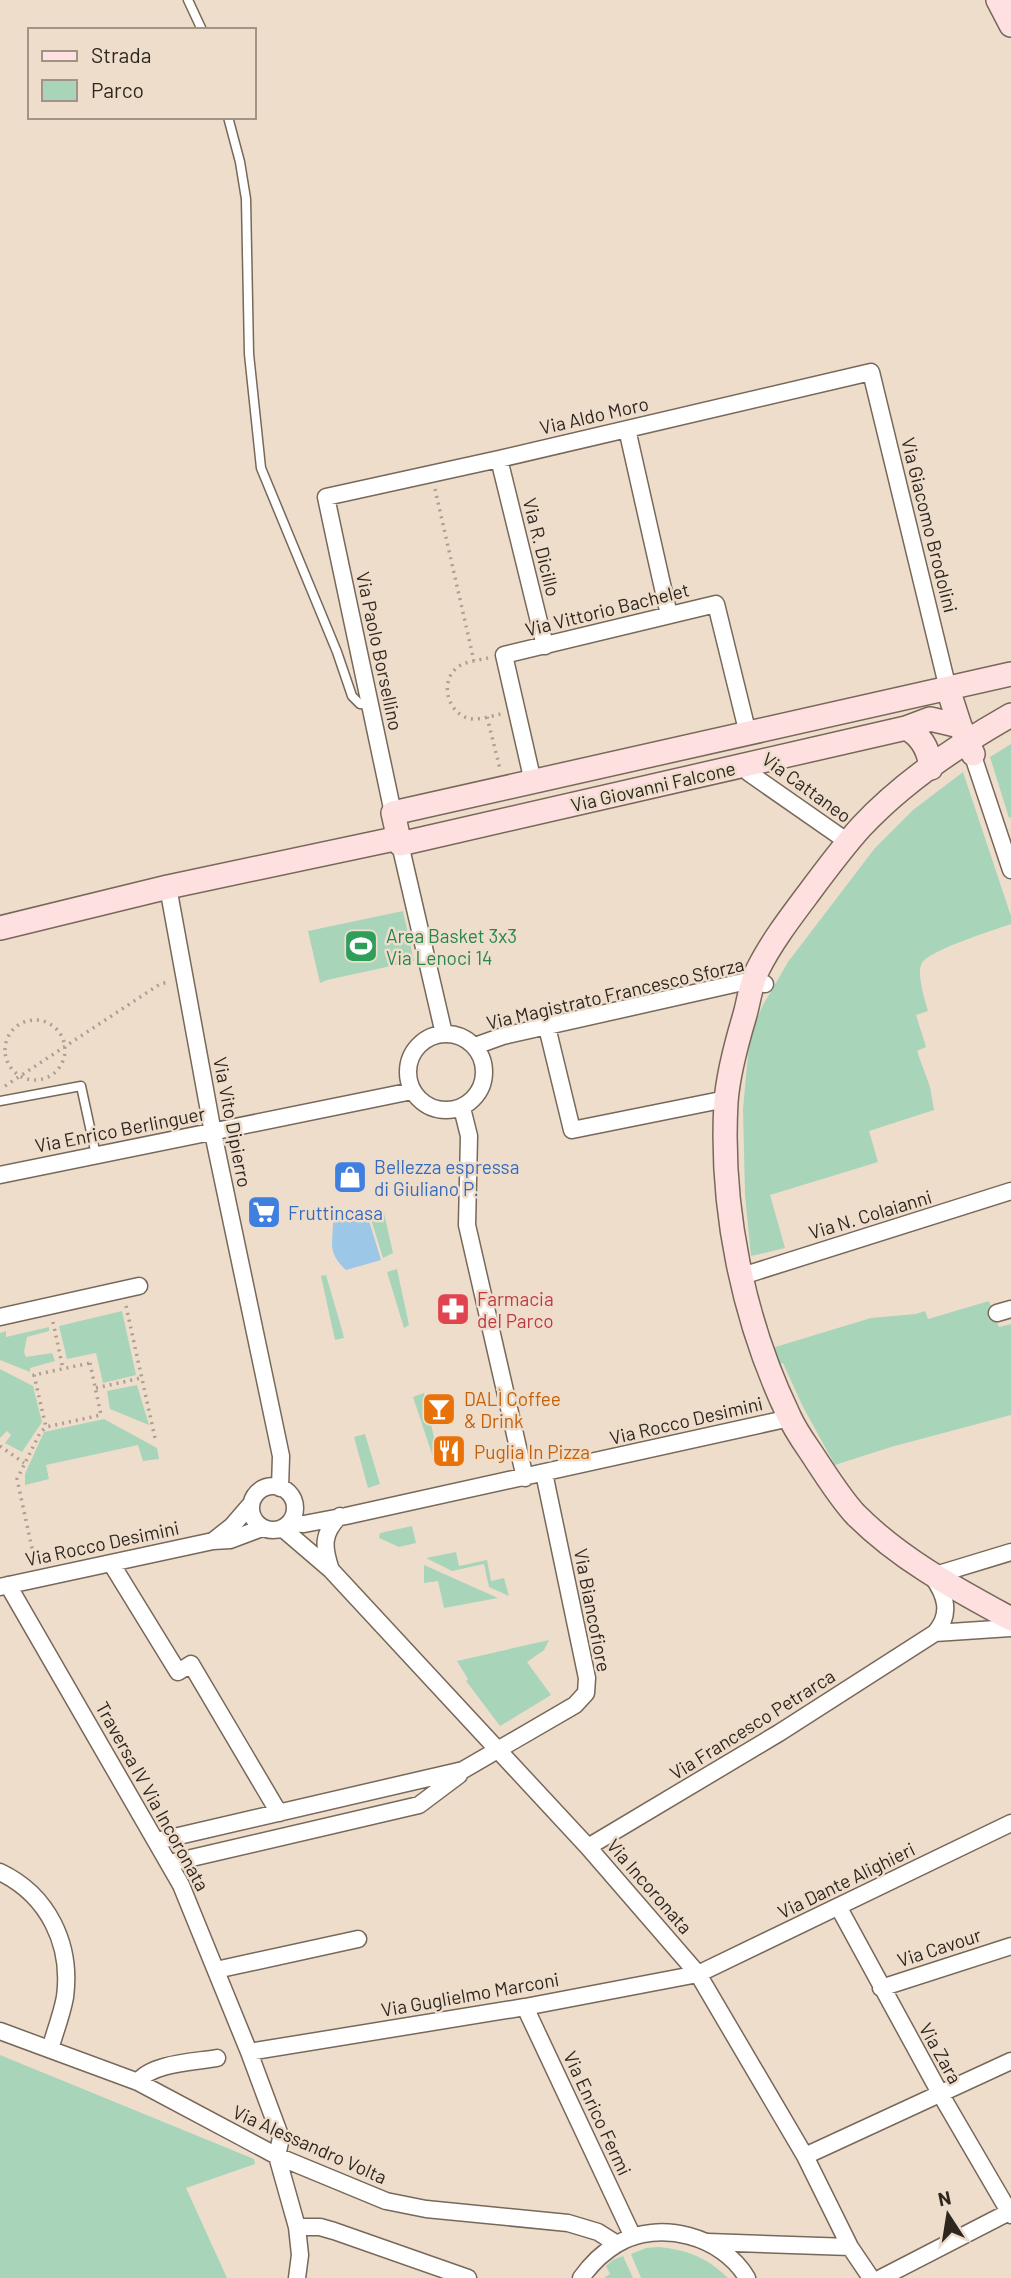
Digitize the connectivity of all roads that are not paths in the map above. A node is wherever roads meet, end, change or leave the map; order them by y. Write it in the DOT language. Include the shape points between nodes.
graph roads {
  1 [pos="188,0"];
  2 [pos="998,0"];
  3 [pos="1011,25"];
  4 [pos="201,28"];
  5 [pos="229,119"];
  6 [pos="871,372"];
  7 [pos="626,429"];
  8 [pos="499,459"];
  9 [pos="326,497"];
  10 [pos="669,615"];
  11 [pos="545,646"];
  12 [pos="1011,674"];
  13 [pos="948,689"];
  14 [pos="892,701"];
  15 [pos="370,705"];
  16 [pos="1011,715"];
  17 [pos="902,729"];
  18 [pos="1011,732"];
  19 [pos="748,734"];
  20 [pos="967,741"];
  21 [pos="744,765"];
  22 [pos="931,768"];
  23 [pos="533,782"];
  24 [pos="394,813"];
  25 [pos="400,841"];
  26 [pos="848,842"];
  27 [pos="1011,870"];
  28 [pos="167,887"];
  29 [pos="0,928"];
  30 [pos="759,983"];
  31 [pos="547,1027"];
  32 [pos="444,1034"];
  33 [pos="475,1046"];
  34 [pos="412,1091"];
  35 [pos="726,1099"];
  36 [pos="0,1101"];
  37 [pos="461,1108"];
  38 [pos="213,1133"];
  39 [pos="96,1155"];
  40 [pos="0,1175"];
  41 [pos="1011,1191"];
  42 [pos="742,1276"];
  43 [pos="139,1286"];
  44 [pos="0,1317"];
  45 [pos="790,1418"];
  46 [pos="544,1473"];
  47 [pos="525,1478"];
  48 [pos="280,1488"];
  49 [pos="251,1504"];
  50 [pos="294,1504"];
  51 [pos="343,1516"];
  52 [pos="285,1526"];
  53 [pos="262,1528"];
  54 [pos="214,1541"];
  55 [pos="1011,1552"];
  56 [pos="111,1563"];
  57 [pos="331,1570"];
  58 [pos="932,1576"];
  59 [pos="4,1586"];
  60 [pos="1011,1619"];
  61 [pos="1011,1628"];
  62 [pos="935,1633"];
  63 [pos="497,1750"];
  64 [pos="463,1770"];
  65 [pos="279,1813"];
  66 [pos="1011,1823"];
  67 [pos="157,1841"];
  68 [pos="588,1847"];
  69 [pos="170,1863"];
  70 [pos="0,1872"];
  71 [pos="839,1908"];
  72 [pos="358,1938"];
  73 [pos="1011,1946"];
  74 [pos="216,1970"];
  75 [pos="698,1974"];
  76 [pos="881,1987"];
  77 [pos="525,2007"];
  78 [pos="0,2031"];
  79 [pos="50,2049"];
  80 [pos="249,2052"];
  81 [pos="217,2058"];
  82 [pos="1011,2060"];
  83 [pos="138,2082"];
  84 [pos="941,2095"];
  85 [pos="277,2156"];
  86 [pos="805,2157"];
  87 [pos="1010,2213"];
  88 [pos="297,2227"];
  89 [pos="625,2241"];
  90 [pos="708,2242"];
  91 [pos="850,2246"];
  92 [pos="426,2262"];
  93 [pos="297,2278"];
  94 [pos="417,2278"];
  95 [pos="468,2278"];
  96 [pos="581,2278"];
  97 [pos="747,2278"];
  98 [pos="871,2278"];
  99 [pos="881,2278"];
  1 -- 4 [label="lane"];
  2 -- 3 [label="street"];
  5 -- 15 [label="lane" via="246,200 249,355 261,468 352,696 360,704"];
  6 -- 7 [label="street, Via Aldo Moro"];
  6 -- 13 [label="street, Via Giacomo Brodolini"];
  7 -- 8 [label="street, Via Aldo Moro"];
  7 -- 10 [label="street"];
  8 -- 9 [label="street, Via Aldo Moro"];
  8 -- 11 [label="street, Via R. Dicillo"];
  9 -- 15 [label="street, Via Paolo Borsellino"];
  10 -- 11 [label="street, Via Vittorio Bachelet"];
  10 -- 19 [label="street, Via Vittorio Bachelet" via="716,604"];
  11 -- 23 [label="street, Via Vittorio Bachelet" via="504,655"];
  12 -- 13 [label="street"];
  13 -- 14 [label="street"];
  13 -- 20 [label="street"];
  14 -- 17 [label="street"];
  14 -- 19 [label="street"];
  15 -- 24 [label="street, Via Paolo Borsellino"];
  16 -- 20 [label="street"];
  17 -- 20 [label="street, Via Giovanni Falcone" via="930,719"];
  17 -- 21 [label="street, Via Giovanni Falcone"];
  17 -- 22 [label="street" via="916,733 922,741"];
  18 -- 20 [label="street"];
  19 -- 23 [label="street"];
  20 -- 22 [label="street"];
  20 -- 27 [label="street"];
  20 -- 30 [label="street" via="932,785 862,849"];
  21 -- 25 [label="street, Via Giovanni Falcone"];
  21 -- 26 [label="street, Via Cattaneo"];
  22 -- 26 [label="street" via="888,801"];
  23 -- 24 [label="street"];
  24 -- 25 [label="street"];
  25 -- 28 [label="street, Via Giovanni Falcone"];
  25 -- 32 [label="street"];
  26 -- 30 [label="street" via="792,915 757,971"];
  28 -- 29 [label="street, Via Giovanni Falcone"];
  28 -- 38 [label="street, Via Vito Dipierro"];
  30 -- 31 [label="street, Via Magistrato Francesco Sforza" via="743,982"];
  30 -- 35 [label="street" via="737,1041"];
  31 -- 33 [label="street, Via Magistrato Francesco Sforza"];
  31 -- 35 [label="street" via="572,1130"];
  32 -- 33 [label="street"];
  32 -- 34 [label="street" via="431,1037 412,1054 408,1066"];
  33 -- 37 [label="street" via="485,1068 484,1080 480,1092"];
  34 -- 37 [label="street" via="419,1101 439,1111"];
  34 -- 38 [label="street, Via Enrico Berlinguer"];
  35 -- 42 [label="street" via="729,1206"];
  36 -- 39 [label="lane" via="81,1086"];
  37 -- 47 [label="street" via="469,1136 467,1225"];
  38 -- 39 [label="street, Via Enrico Berlinguer"];
  38 -- 48 [label="street, Via Vito Dipierro" via="281,1456"];
  39 -- 40 [label="street, Via Enrico Berlinguer"];
  41 -- 42 [label="street, Via N. Colaianni"];
  42 -- 45 [label="street" via="751,1318"];
  43 -- 44 [label="street"];
  45 -- 46 [label="street, Via Rocco Desimini"];
  45 -- 58 [label="street" via="855,1514"];
  46 -- 47 [label="street, Via Rocco Desimini"];
  46 -- 63 [label="street, Via Biancofiore" via="587,1678 586,1693 575,1705"];
  47 -- 51 [label="street, Via Rocco Desimini"];
  48 -- 49 [label="street" via="265,1488"];
  48 -- 50 [label="street"];
  49 -- 53 [label="street" via="253,1518"];
  49 -- 54 [label="street"];
  50 -- 51 [label="street, Via Rocco Desimini"];
  50 -- 52 [label="street" via="293,1516"];
  51 -- 52 [label="street, Via Rocco Desimini"];
  51 -- 57 [label="street" via="331,1525 325,1543"];
  52 -- 53 [label="street, Via Rocco Desimini"];
  52 -- 57 [label="street, Via Incoronata"];
  53 -- 54 [label="street, Via Rocco Desimini"];
  54 -- 56 [label="street, Via Rocco Desimini"];
  55 -- 58 [label="street"];
  56 -- 59 [label="street, Via Rocco Desimini"];
  56 -- 65 [label="street" via="178,1672 191,1664"];
  57 -- 63 [label="street, Via Incoronata"];
  58 -- 60 [label="street"];
  58 -- 62 [label="street" via="947,1610"];
  59 -- 67 [label="street, Traversa IV Via Incoronata"];
  61 -- 62 [label="street, Via Francesco Petrarca"];
  62 -- 68 [label="street, Via Francesco Petrarca"];
  63 -- 64 [label="street"];
  63 -- 68 [label="street, Via Incoronata"];
  64 -- 65 [label="street"];
  64 -- 69 [label="street" via="419,1805"];
  65 -- 67 [label="street"];
  66 -- 71 [label="street, Via Dante Alighieri"];
  67 -- 69 [label="street, Traversa IV Via Incoronata"];
  68 -- 75 [label="street, Via Incoronata"];
  69 -- 74 [label="street, Traversa IV Via Incoronata"];
  70 -- 79 [label="street" via="38,1899 62,1945 65,1998"];
  71 -- 75 [label="street, Via Dante Alighieri"];
  71 -- 76 [label="street, Via Zara"];
  72 -- 74 [label="street"];
  73 -- 76 [label="street, Via Cavour"];
  74 -- 80 [label="street, Traversa IV Via Incoronata"];
  75 -- 77 [label="street, Via Guglielmo Marconi"];
  75 -- 86 [label="street, Via Incoronata"];
  76 -- 84 [label="street, Via Zara"];
  77 -- 80 [label="street, Via Guglielmo Marconi"];
  77 -- 89 [label="street, Via Enrico Fermi"];
  78 -- 79 [label="street, Via Alessandro Volta"];
  79 -- 83 [label="street, Via Alessandro Volta"];
  80 -- 85 [label="street, Traversa IV Via Incoronata" via="281,2138"];
  81 -- 83 [label="street" via="157,2068"];
  82 -- 84 [label="street"];
  83 -- 85 [label="street, Via Alessandro Volta"];
  84 -- 86 [label="street"];
  84 -- 87 [label="street, Via Zara"];
  85 -- 88 [label="street, Traversa IV Via Incoronata"];
  85 -- 89 [label="street, Via Alessandro Volta" via="386,2201 426,2210 568,2224"];
  86 -- 91 [label="street, Via Incoronata"];
  87 -- 99 [label="street"];
  88 -- 92 [label="street" via="320,2227"];
  88 -- 93 [label="street, Traversa IV Via Incoronata"];
  89 -- 90 [label="street" via="658,2232"];
  89 -- 96 [label="street" via="593,2262"];
  90 -- 91 [label="street"];
  90 -- 97 [label="street"];
  91 -- 98 [label="street, Via Incoronata"];
  92 -- 94 [label="street"];
  92 -- 95 [label="street"];
}
